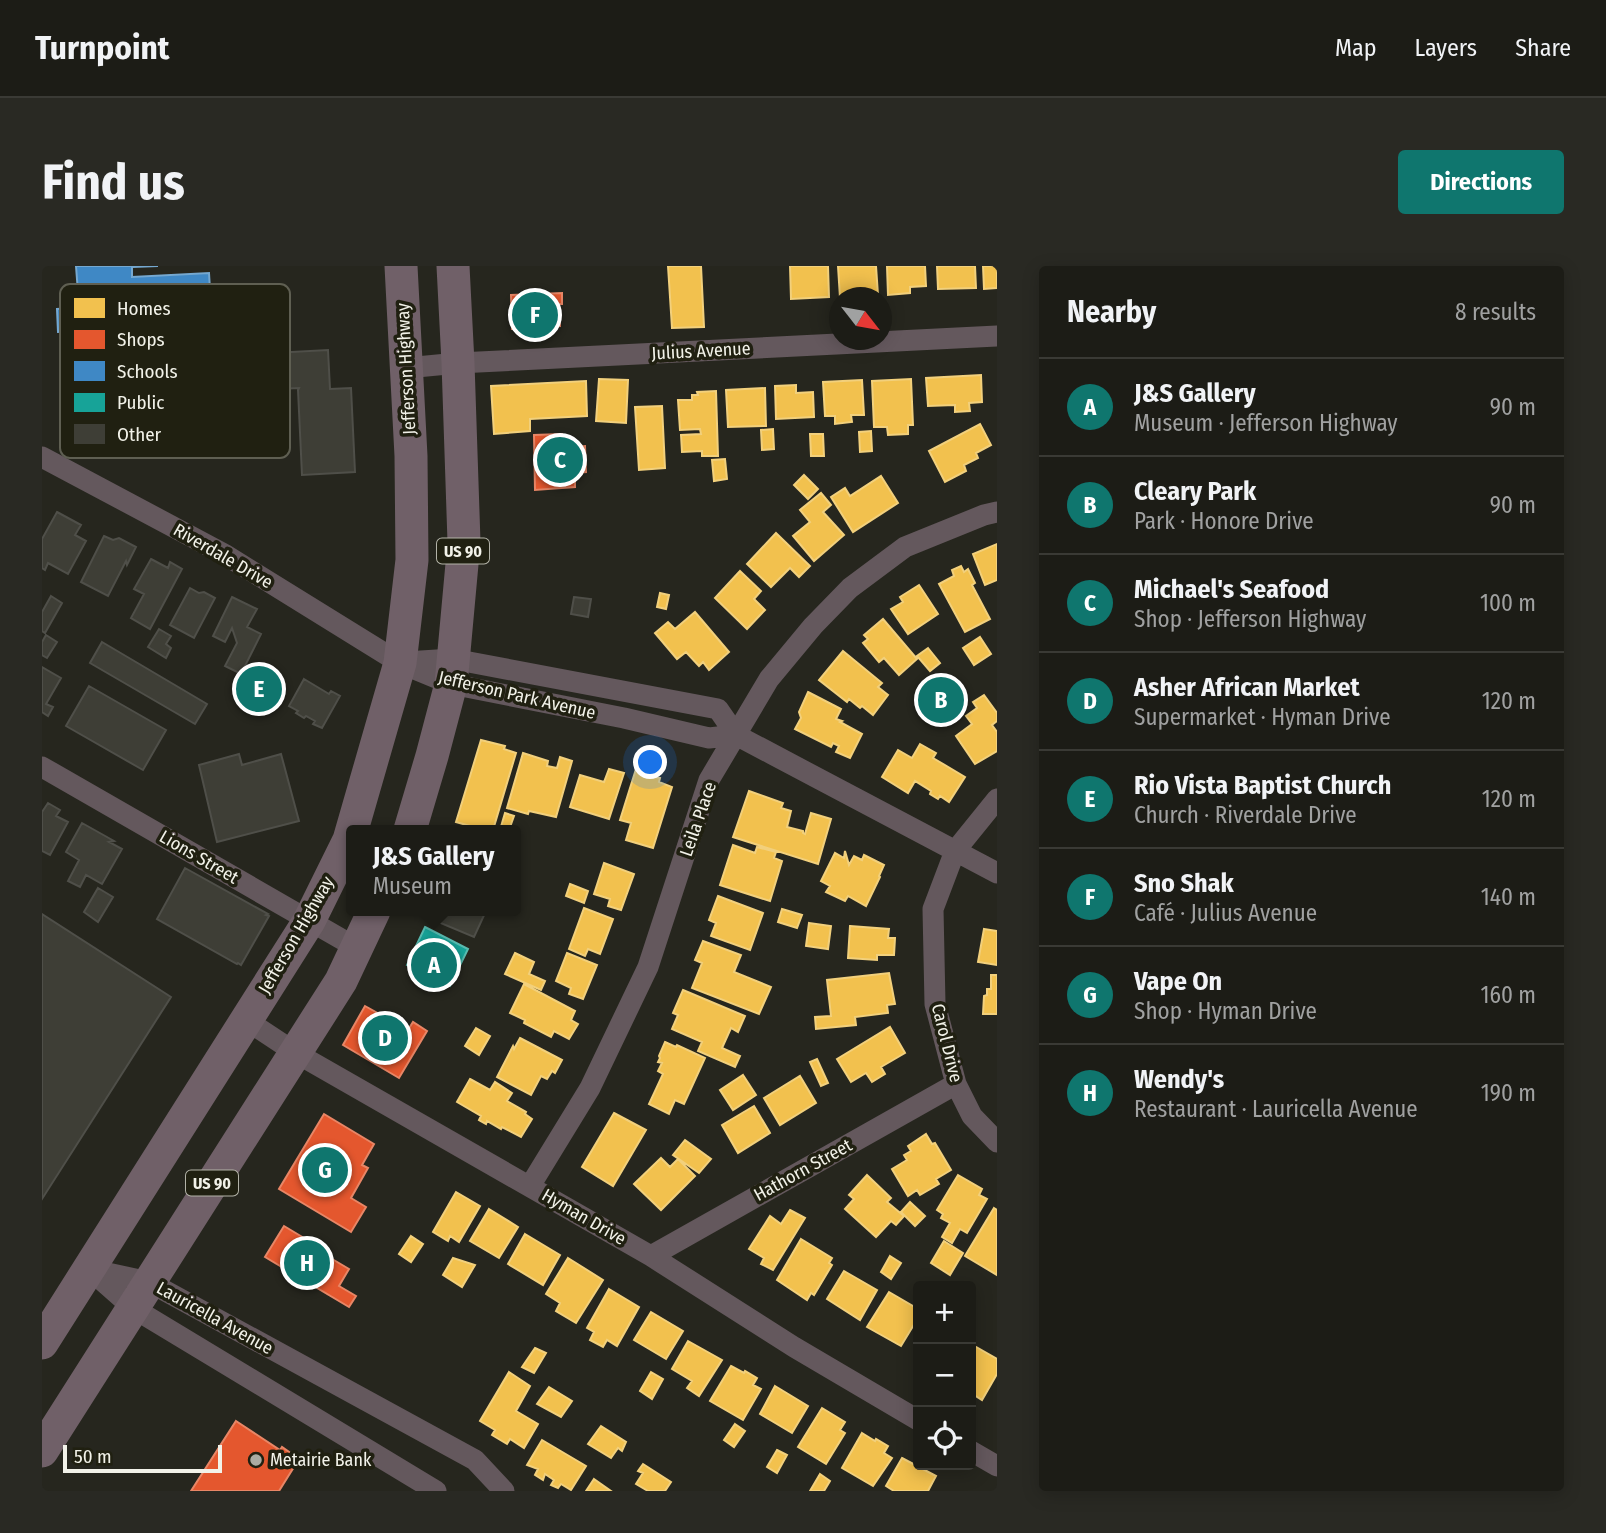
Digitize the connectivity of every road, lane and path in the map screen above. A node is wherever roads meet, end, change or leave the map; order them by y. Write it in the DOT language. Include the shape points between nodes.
graph roads {
  1 [pos="401,266"];
  2 [pos="453,266"];
  3 [pos="997,336"];
  4 [pos="458,363"];
  5 [pos="406,368"];
  6 [pos="42,457"];
  7 [pos="997,512"];
  8 [pos="400,663"];
  9 [pos="452,671"];
  10 [pos="736,735"];
  11 [pos="42,766"];
  12 [pos="997,799"];
  13 [pos="354,825"];
  14 [pos="411,825"];
  15 [pos="346,847"];
  16 [pos="955,851"];
  17 [pos="997,873"];
  18 [pos="372,916"];
  19 [pos="309,921"];
  20 [pos="357,948"];
  21 [pos="246,1020"];
  22 [pos="296,1053"];
  23 [pos="956,1084"];
  24 [pos="997,1142"];
  25 [pos="530,1186"];
  26 [pos="651,1256"];
  27 [pos="89,1269"];
  28 [pos="141,1295"];
  29 [pos="42,1343"];
  30 [pos="913,1417"];
  31 [pos="42,1451"];
  32 [pos="976,1454"];
  33 [pos="997,1466"];
  34 [pos="436,1491"];
  35 [pos="504,1491"];
  1 -- 5 [label="main road, Jefferson Highway / US 90"];
  2 -- 4 [label="main road, US 90"];
  3 -- 4 [label="street, Julius Avenue"];
  4 -- 5 [label="street, Julius Avenue"];
  4 -- 9 [label="main road, US 90" via="464,542"];
  5 -- 8 [label="main road, Jefferson Highway / US 90" via="412,560"];
  6 -- 8 [label="street, Riverdale Drive" via="224,554"];
  7 -- 10 [label="street, Leila Place" via="905,547 850,588 769,679"];
  8 -- 9 [label="street, Jefferson Park Avenue"];
  8 -- 13 [label="main road, Jefferson Highway / US 90"];
  9 -- 10 [label="street, Jefferson Park Avenue" via="709,738"];
  9 -- 10 [label="street, Jefferson Park Avenue" via="718,709"];
  9 -- 14 [label="main road, US 90"];
  10 -- 16 [label="street, Jefferson Park Avenue"];
  10 -- 25 [label="street, Leila Place" via="709,780 648,967 590,1088"];
  11 -- 19 [label="street, Lions Street"];
  12 -- 16 [label="street, Carol Drive"];
  15 -- 19 [label="main road, Jefferson Highway / US 90"];
  16 -- 17 [label="street, Jefferson Park Avenue"];
  16 -- 23 [label="street, Carol Drive" via="933,909 935,1004"];
  18 -- 20 [label="main road, US 90"];
  19 -- 20 [label="street, Lions Street"];
  19 -- 21 [label="main road, Jefferson Highway / US 90"];
  20 -- 22 [label="main road, US 90"];
  21 -- 22 [label="street, Hyman Drive"];
  21 -- 27 [label="main road, Jefferson Highway / US 90"];
  22 -- 25 [label="street, Hyman Drive"];
  22 -- 28 [label="main road, US 90"];
  23 -- 24 [label="street, Carol Drive" via="972,1116"];
  23 -- 26 [label="street, Hathorn Street"];
  25 -- 26 [label="street, Hyman Drive"];
  26 -- 30 [label="street, Hyman Drive"];
  27 -- 28 [label="street, Lauricella Avenue"];
  27 -- 28 [label="street, Lauricella Avenue"];
  27 -- 29 [label="main road, Jefferson Highway / US 90"];
  28 -- 31 [label="main road, US 90"];
  28 -- 34 [label="street, Lauricella Avenue"];
  28 -- 35 [label="street, Lauricella Avenue" via="475,1460"];
  32 -- 33 [label="street"];
}
